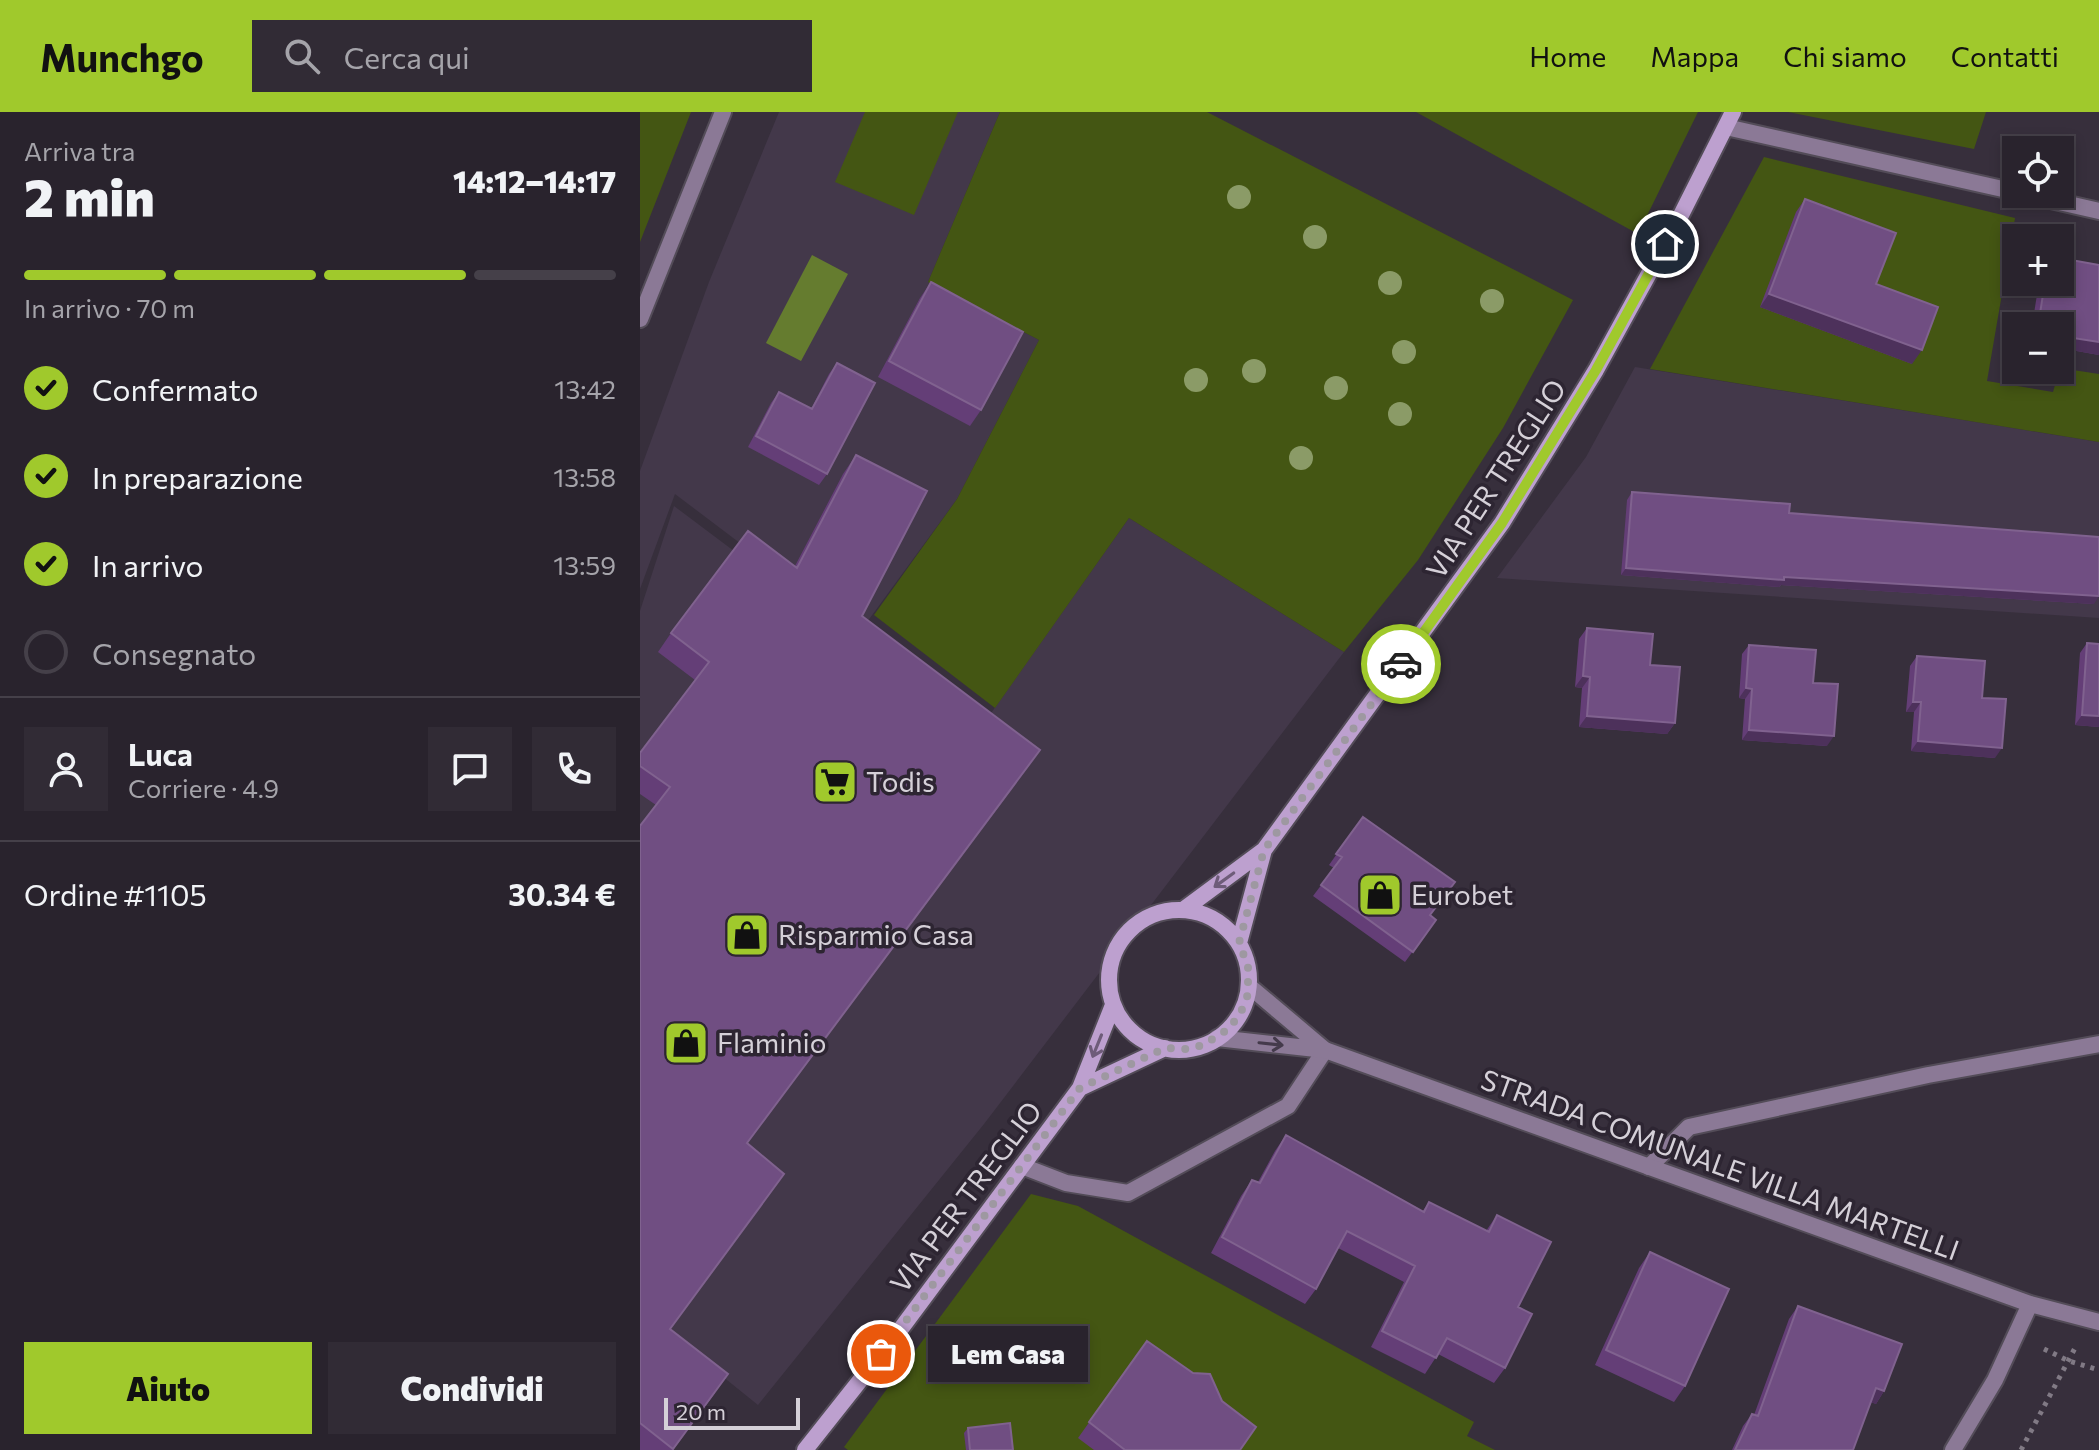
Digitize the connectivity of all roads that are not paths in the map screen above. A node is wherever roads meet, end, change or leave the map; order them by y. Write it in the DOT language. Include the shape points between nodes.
graph roads {
  1 [pos="723,112"];
  2 [pos="1729,120"];
  3 [pos="2002,188"];
  4 [pos="2074,205"];
  5 [pos="2099,211"];
  6 [pos="640,319"];
  7 [pos="1264,850"];
  8 [pos="1183,910"];
  9 [pos="1239,943"];
  10 [pos="1249,986"];
  11 [pos="1113,1005"];
  12 [pos="1217,1038"];
  13 [pos="2099,1044"];
  14 [pos="1165,1048"];
  15 [pos="1325,1050"];
  16 [pos="1080,1088"];
  17 [pos="1022,1166"];
  18 [pos="1649,1167"];
  19 [pos="2030,1304"];
  20 [pos="2095,1321"];
  21 [pos="805,1450"];
  22 [pos="1953,1450"];
  1 -- 6 [label="street"];
  2 -- 3 [label="street"];
  2 -- 7 [label="main road, VIA PER TREGLIO" via="1596,370 1502,523"];
  4 -- 5 [label="street"];
  7 -- 8 [label="main road, VIA PER TREGLIO, one-way"];
  7 -- 9 [label="main road, VIA PER TREGLIO"];
  8 -- 9 [label="main road" via="1211,917"];
  8 -- 11 [label="main road" via="1153,914 1122,938 1110,966"];
  9 -- 10 [label="main road"];
  10 -- 12 [label="main road" via="1239,1015"];
  10 -- 15 [label="street, STRADA COMUNALE VILLA MARTELLI"];
  11 -- 14 [label="main road" via="1137,1036"];
  11 -- 16 [label="main road, VIA PER TREGLIO, one-way"];
  12 -- 14 [label="main road" via="1188,1049"];
  12 -- 15 [label="street, STRADA COMUNALE VILLA MARTELLI, one-way"];
  13 -- 18 [label="street" via="1689,1127"];
  14 -- 16 [label="main road, VIA PER TREGLIO"];
  15 -- 17 [label="street" via="1288,1106 1128,1193 1066,1183"];
  15 -- 18 [label="street, STRADA COMUNALE VILLA MARTELLI"];
  16 -- 17 [label="main road, VIA PER TREGLIO"];
  17 -- 21 [label="main road, VIA PER TREGLIO"];
  18 -- 19 [label="street, STRADA COMUNALE VILLA MARTELLI"];
  19 -- 20 [label="street, STRADA COMUNALE VILLA MARTELLI"];
  19 -- 22 [label="street" via="1995,1380"];
}
